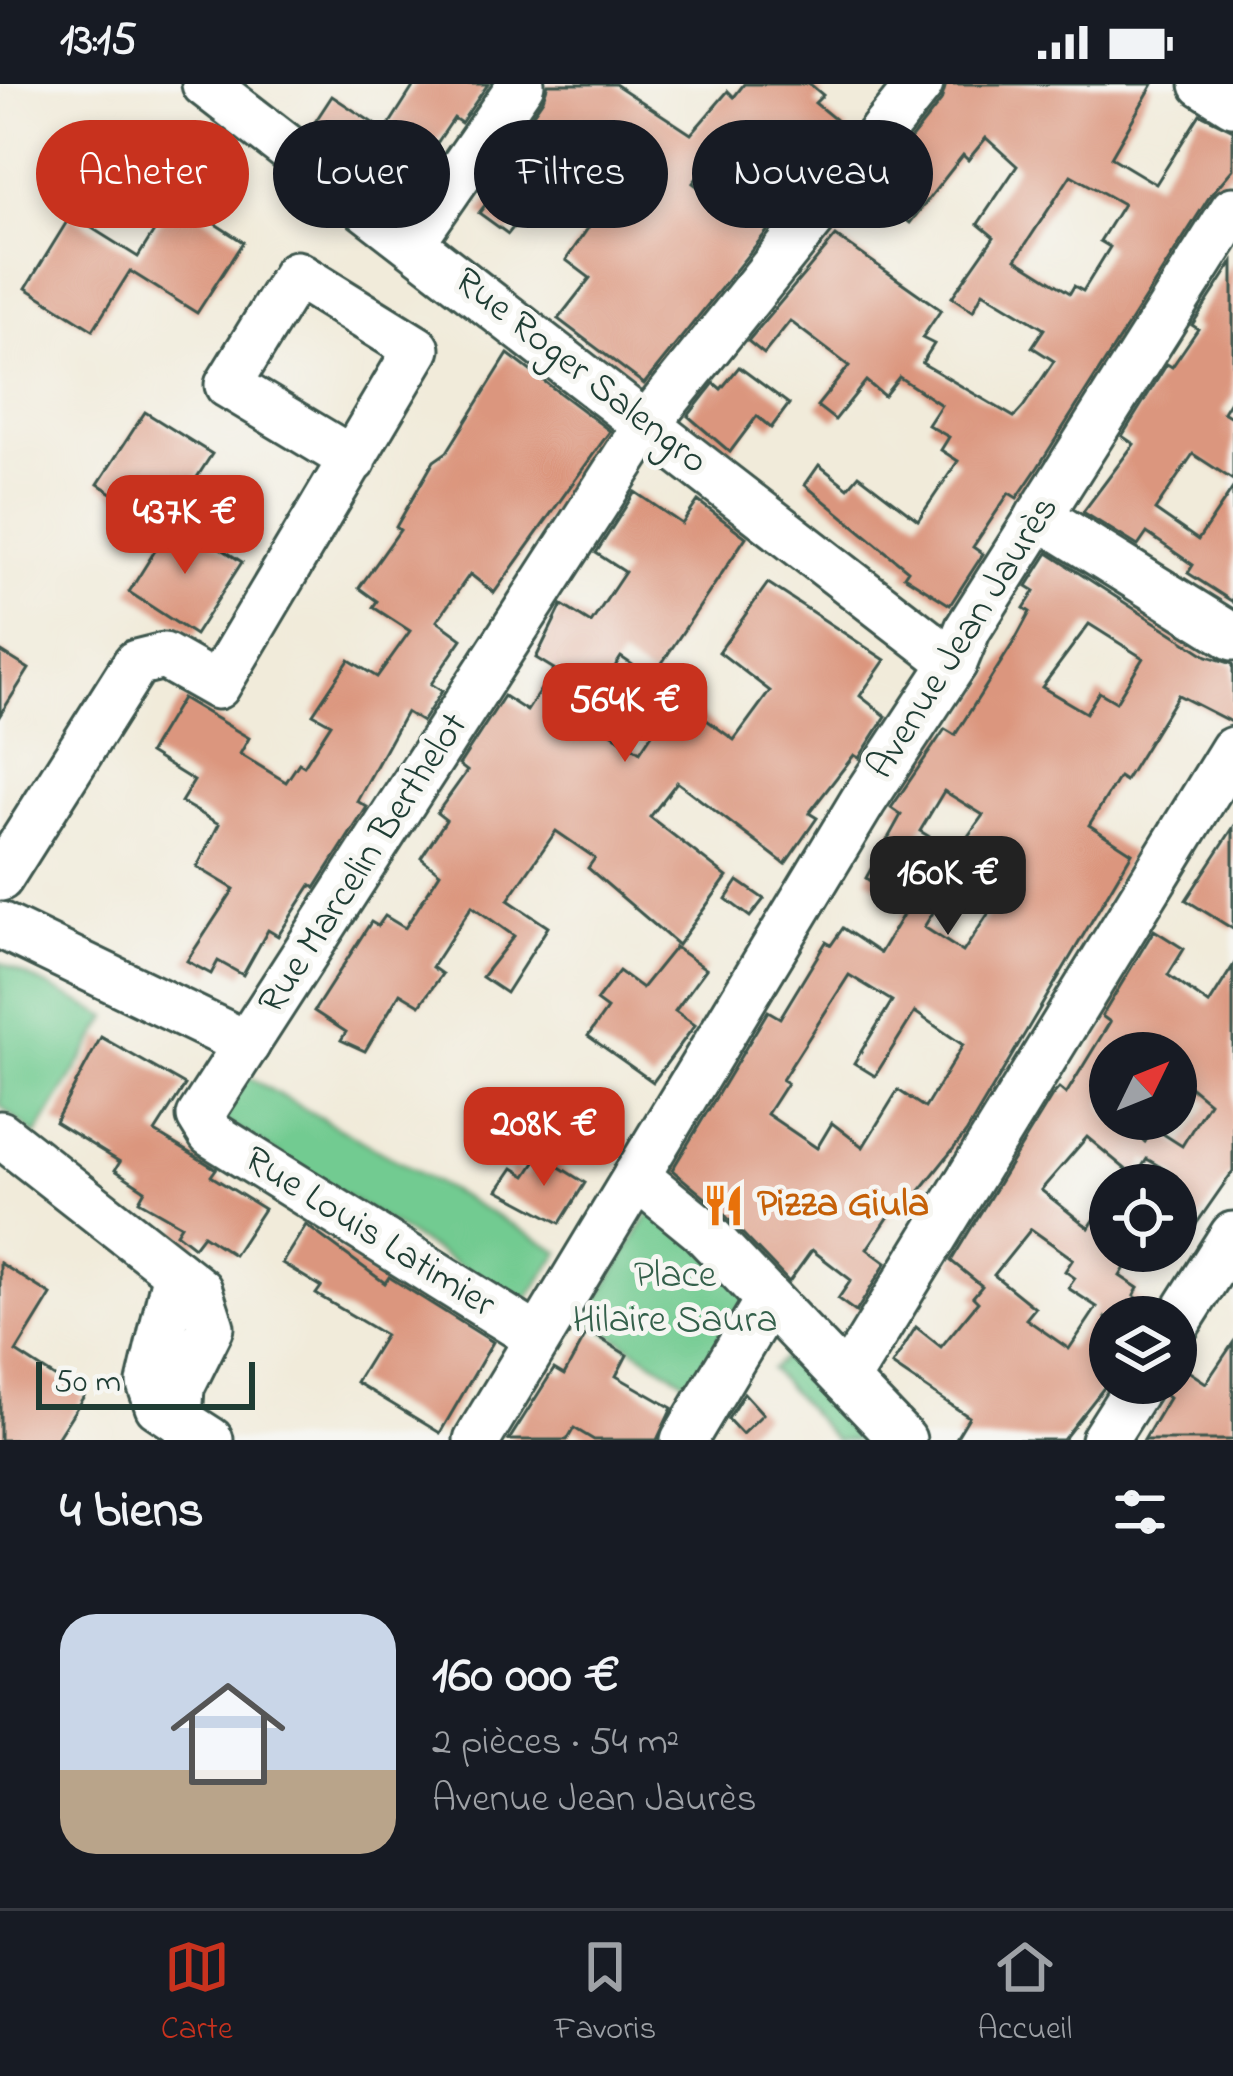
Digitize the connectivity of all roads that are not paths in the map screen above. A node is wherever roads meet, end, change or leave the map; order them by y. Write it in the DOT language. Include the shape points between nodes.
graph roads {
  1 [pos="205,84"];
  2 [pos="520,84"];
  3 [pos="920,84"];
  4 [pos="1203,84"];
  5 [pos="1233,104"];
  6 [pos="1233,210"];
  7 [pos="412,242"];
  8 [pos="647,424"];
  9 [pos="353,460"];
  10 [pos="1039,516"];
  11 [pos="1233,637"];
  12 [pos="954,663"];
  13 [pos="1233,750"];
  14 [pos="0,878"];
  15 [pos="0,925"];
  16 [pos="247,1044"];
  17 [pos="202,1126"];
  18 [pos="2,1142"];
  19 [pos="636,1176"];
  20 [pos="1233,1235"];
  21 [pos="1194,1296"];
  22 [pos="768,1300"];
  23 [pos="538,1338"];
  24 [pos="846,1380"];
  25 [pos="1127,1404"];
  26 [pos="194,1430"];
  27 [pos="477,1440"];
  28 [pos="684,1440"];
  29 [pos="903,1440"];
  30 [pos="1104,1440"];
  1 -- 7 [label="street, Rue Roger Salengro"];
  2 -- 7 [label="street"];
  3 -- 8 [label="street, Rue Marcelin Berthelot"];
  4 -- 5 [label="street"];
  6 -- 10 [label="street, Avenue Jean Jaurès"];
  7 -- 8 [label="street, Rue Roger Salengro"];
  8 -- 12 [label="street, Rue Roger Salengro"];
  8 -- 16 [label="street, Rue Marcelin Berthelot"];
  9 -- 14 [label="street" via="217,686 164,656 136,663"];
  10 -- 11 [label="street"];
  10 -- 12 [label="street, Avenue Jean Jaurès"];
  12 -- 19 [label="street, Avenue Jean Jaurès"];
  13 -- 24 [label="street"];
  15 -- 16 [label="street"];
  16 -- 17 [label="street, Rue Marcelin Berthelot" via="200,1116"];
  17 -- 23 [label="street, Rue Louis Latimier"];
  18 -- 26 [label="street" via="199,1290 212,1327 181,1387"];
  19 -- 22 [label="street"];
  19 -- 23 [label="street, Avenue Jean Jaurès"];
  20 -- 21 [label="street"];
  22 -- 24 [label="street"];
  22 -- 28 [label="street"];
  23 -- 27 [label="street, Avenue Jean Jaurès"];
  24 -- 29 [label="street"];
  25 -- 30 [label="street"];
}
